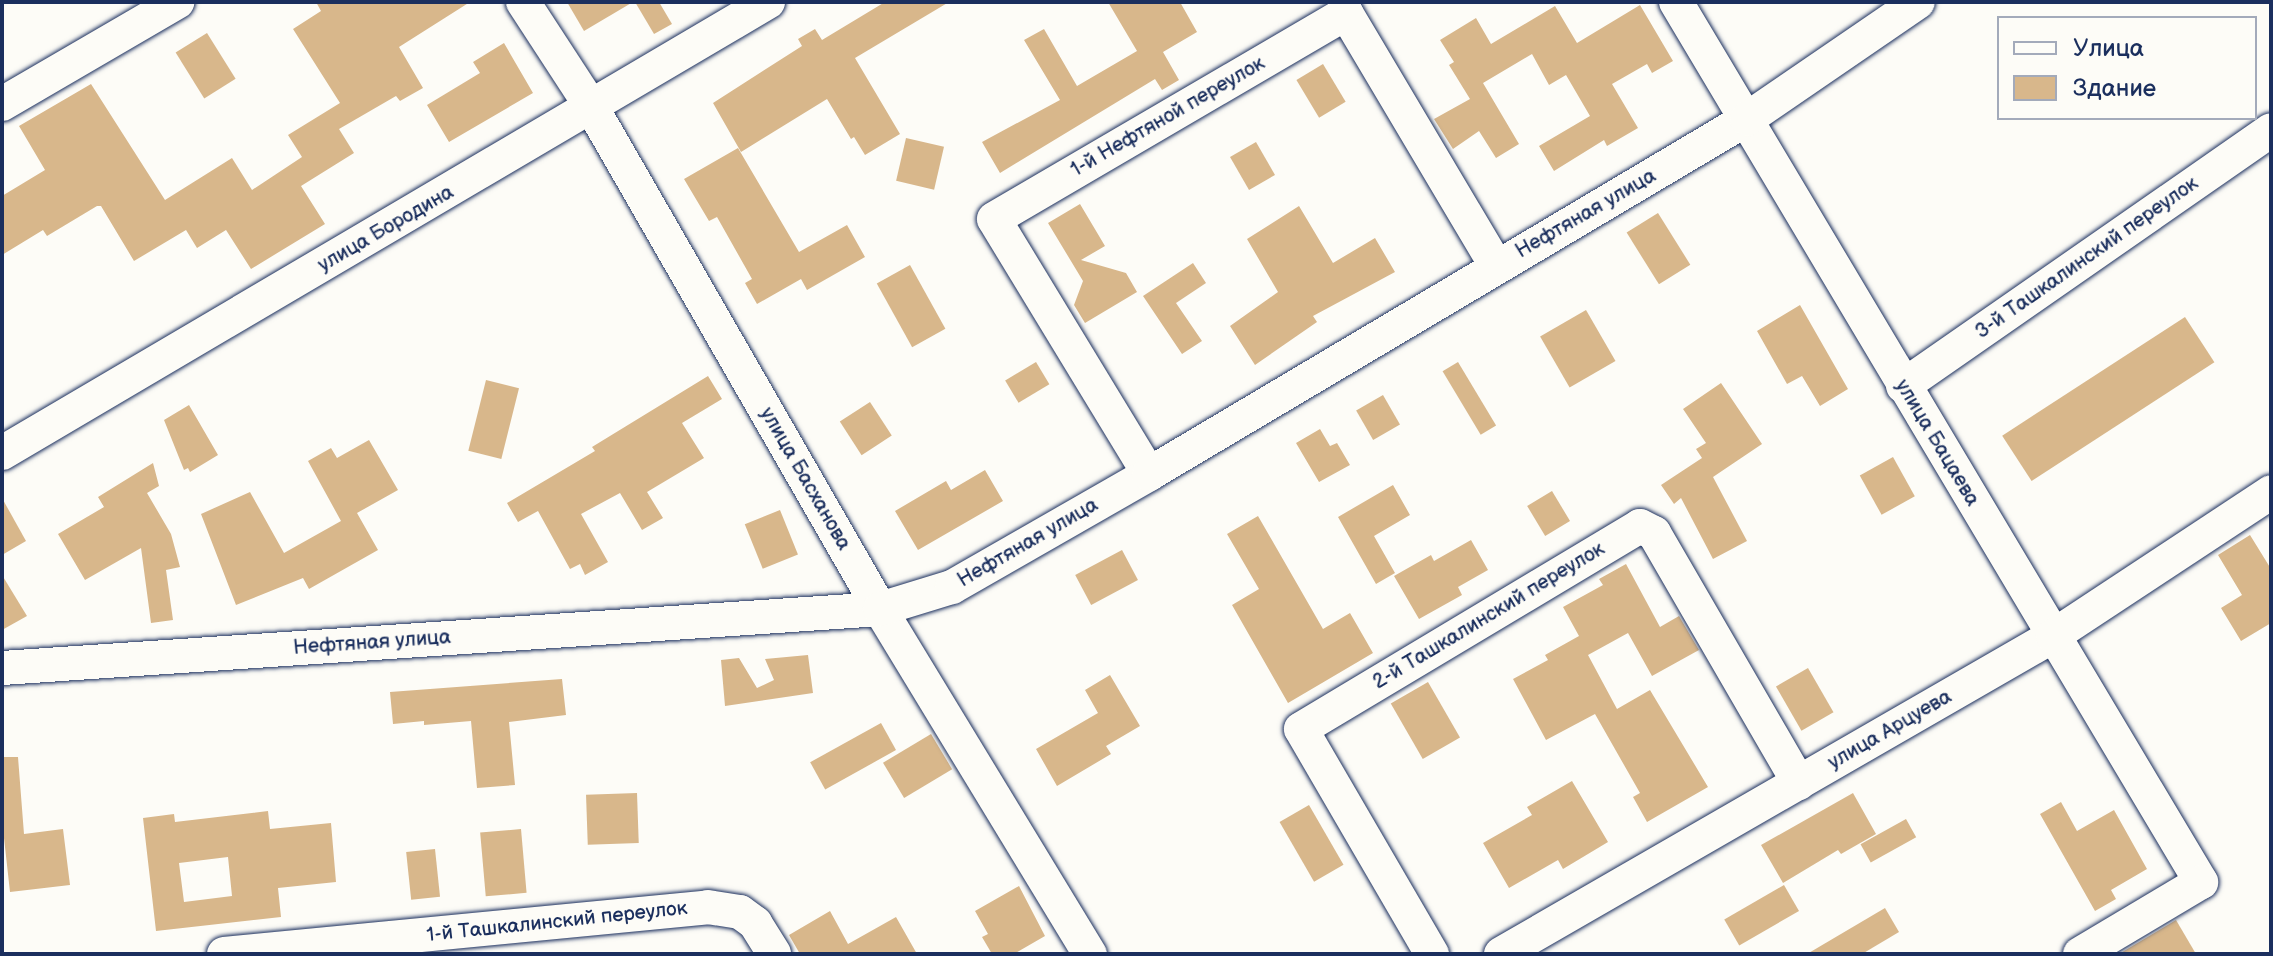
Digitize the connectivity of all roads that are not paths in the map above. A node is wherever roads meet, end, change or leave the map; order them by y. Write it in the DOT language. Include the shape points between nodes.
graph roads {
  1 [pos="177,2"];
  2 [pos="523,2"];
  3 [pos="768,2"];
  4 [pos="1676,2"];
  5 [pos="1918,2"];
  6 [pos="2,104"];
  7 [pos="592,108"];
  8 [pos="1747,119"];
  9 [pos="2271,130"];
  10 [pos="1497,267"];
  11 [pos="1903,386"];
  12 [pos="2,453"];
  13 [pos="1149,474"];
  14 [pos="2271,492"];
  15 [pos="880,609"];
  16 [pos="2053,636"];
  17 [pos="2,668"];
  18 [pos="1799,783"];
  19 [pos="224,954"];
  20 [pos="774,954"];
  21 [pos="1090,954"];
  22 [pos="1432,954"];
  23 [pos="1501,954"];
  24 [pos="2080,954"];
  1 -- 6 [label="street"];
  2 -- 7 [label="street, улица Басханова"];
  3 -- 7 [label="street, улица Бородина"];
  4 -- 8 [label="street, улица Бацаева"];
  5 -- 8 [label="street, Нефтяная улица"];
  7 -- 12 [label="street, улица Бородина"];
  7 -- 15 [label="street, улица Басханова"];
  8 -- 10 [label="street, Нефтяная улица"];
  8 -- 11 [label="street, улица Бацаева"];
  9 -- 11 [label="street, 3-й Ташкалинский переулок"];
  10 -- 13 [label="street, Нефтяная улица"];
  10 -- 13 [label="street, 1-й Нефтяной переулок" via="1346,13 994,219"];
  11 -- 16 [label="street, улица Бацаева"];
  13 -- 15 [label="street, Нефтяная улица" via="952,587"];
  14 -- 16 [label="street, улица Арцуева"];
  15 -- 17 [label="street, Нефтяная улица"];
  15 -- 21 [label="street, улица Басханова"];
  16 -- 18 [label="street, улица Арцуева"];
  16 -- 24 [label="street, улица Бацаева" via="2201,882"];
  18 -- 22 [label="street, 2-й Ташкалинский переулок" via="1654,533 1640,526 1301,729"];
  18 -- 23 [label="street, улица Арцуева"];
  19 -- 20 [label="street, 1-й Ташкалинский переулок" via="717,907 740,912 755,923"];
}
